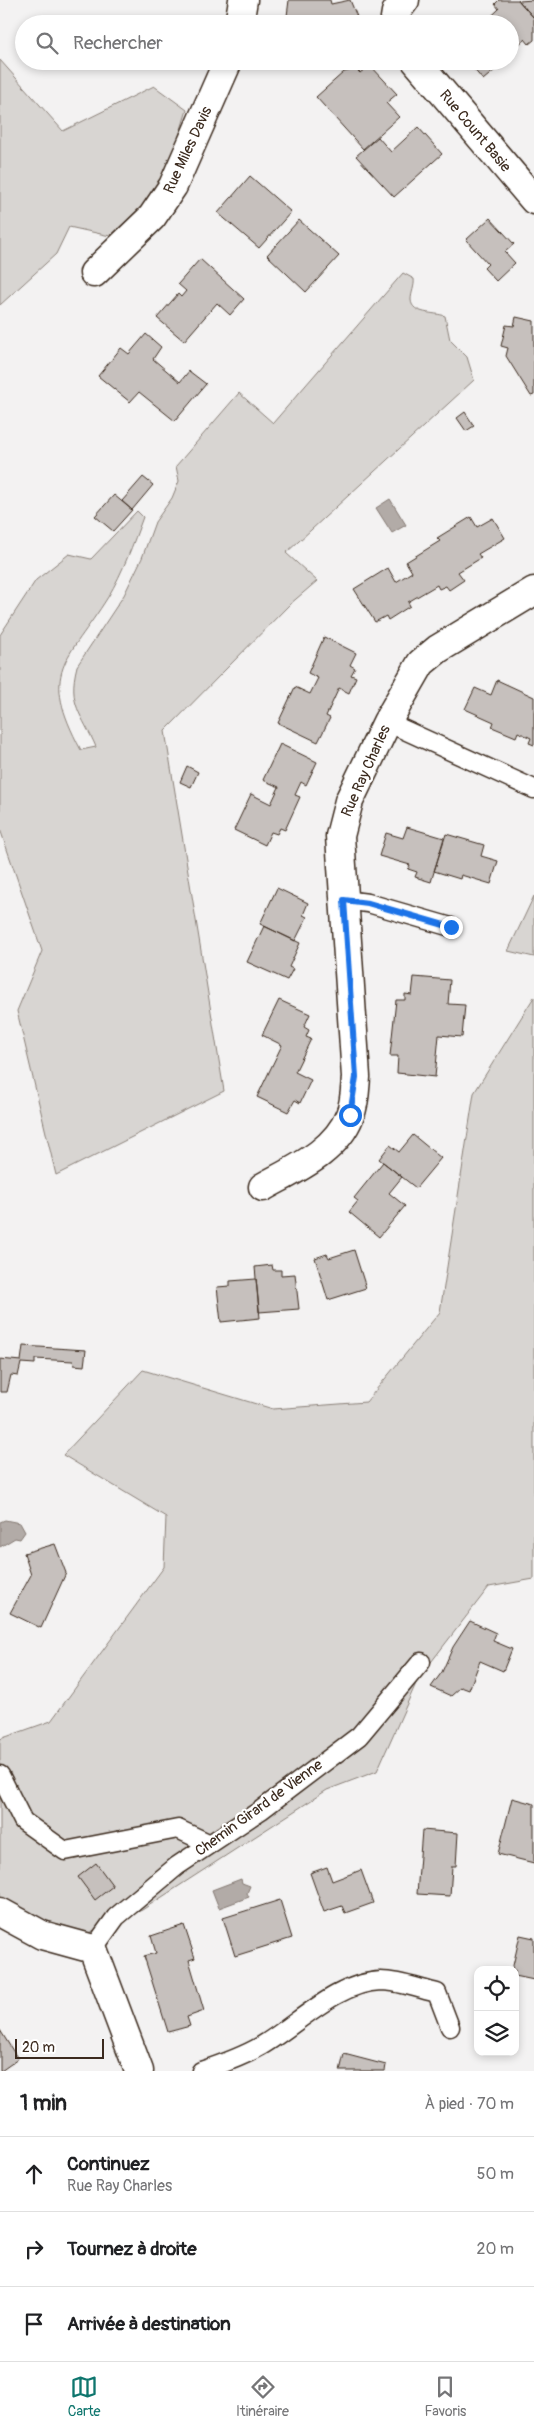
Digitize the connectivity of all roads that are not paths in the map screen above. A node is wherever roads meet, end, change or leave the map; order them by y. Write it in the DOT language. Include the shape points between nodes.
graph roads {
  1 [pos="243,0"];
  2 [pos="405,0"];
  3 [pos="240,15"];
  4 [pos="396,15"];
  5 [pos="224,70"];
  6 [pos="424,70"];
  7 [pos="534,200"];
  8 [pos="94,273"];
  9 [pos="534,591"];
  10 [pos="387,722"];
  11 [pos="534,789"];
  12 [pos="344,900"];
  13 [pos="451,927"];
  14 [pos="263,1187"];
  15 [pos="421,1662"];
  16 [pos="0,1775"];
  17 [pos="210,1844"];
  18 [pos="0,1912"];
  19 [pos="94,1949"];
  20 [pos="450,2027"];
  21 [pos="139,2071"];
  22 [pos="201,2071"];
  1 -- 3 [label="street"];
  2 -- 4 [label="street"];
  5 -- 8 [label="street, Rue Miles Davis" via="173,186 152,217"];
  6 -- 7 [label="street, Rue Count Basie"];
  9 -- 10 [label="street, Rue Ray Charles" via="438,649 421,663"];
  10 -- 11 [label="lane"];
  10 -- 12 [label="street, Rue Ray Charles" via="342,823"];
  12 -- 13 [label="lane" via="368,903"];
  12 -- 14 [label="street, Rue Ray Charles" via="356,1077 350,1115 334,1142"];
  15 -- 17 [label="lane, Chemin Girard de Vienne" via="359,1736"];
  16 -- 17 [label="lane" via="23,1821 65,1851 178,1829"];
  17 -- 19 [label="lane, Chemin Girard de Vienne" via="177,1866 116,1917"];
  18 -- 19 [label="street" via="42,1935"];
  19 -- 21 [label="street"];
  20 -- 22 [label="lane" via="437,1993 382,1981 361,1984 343,1991 261,2046"];
}
